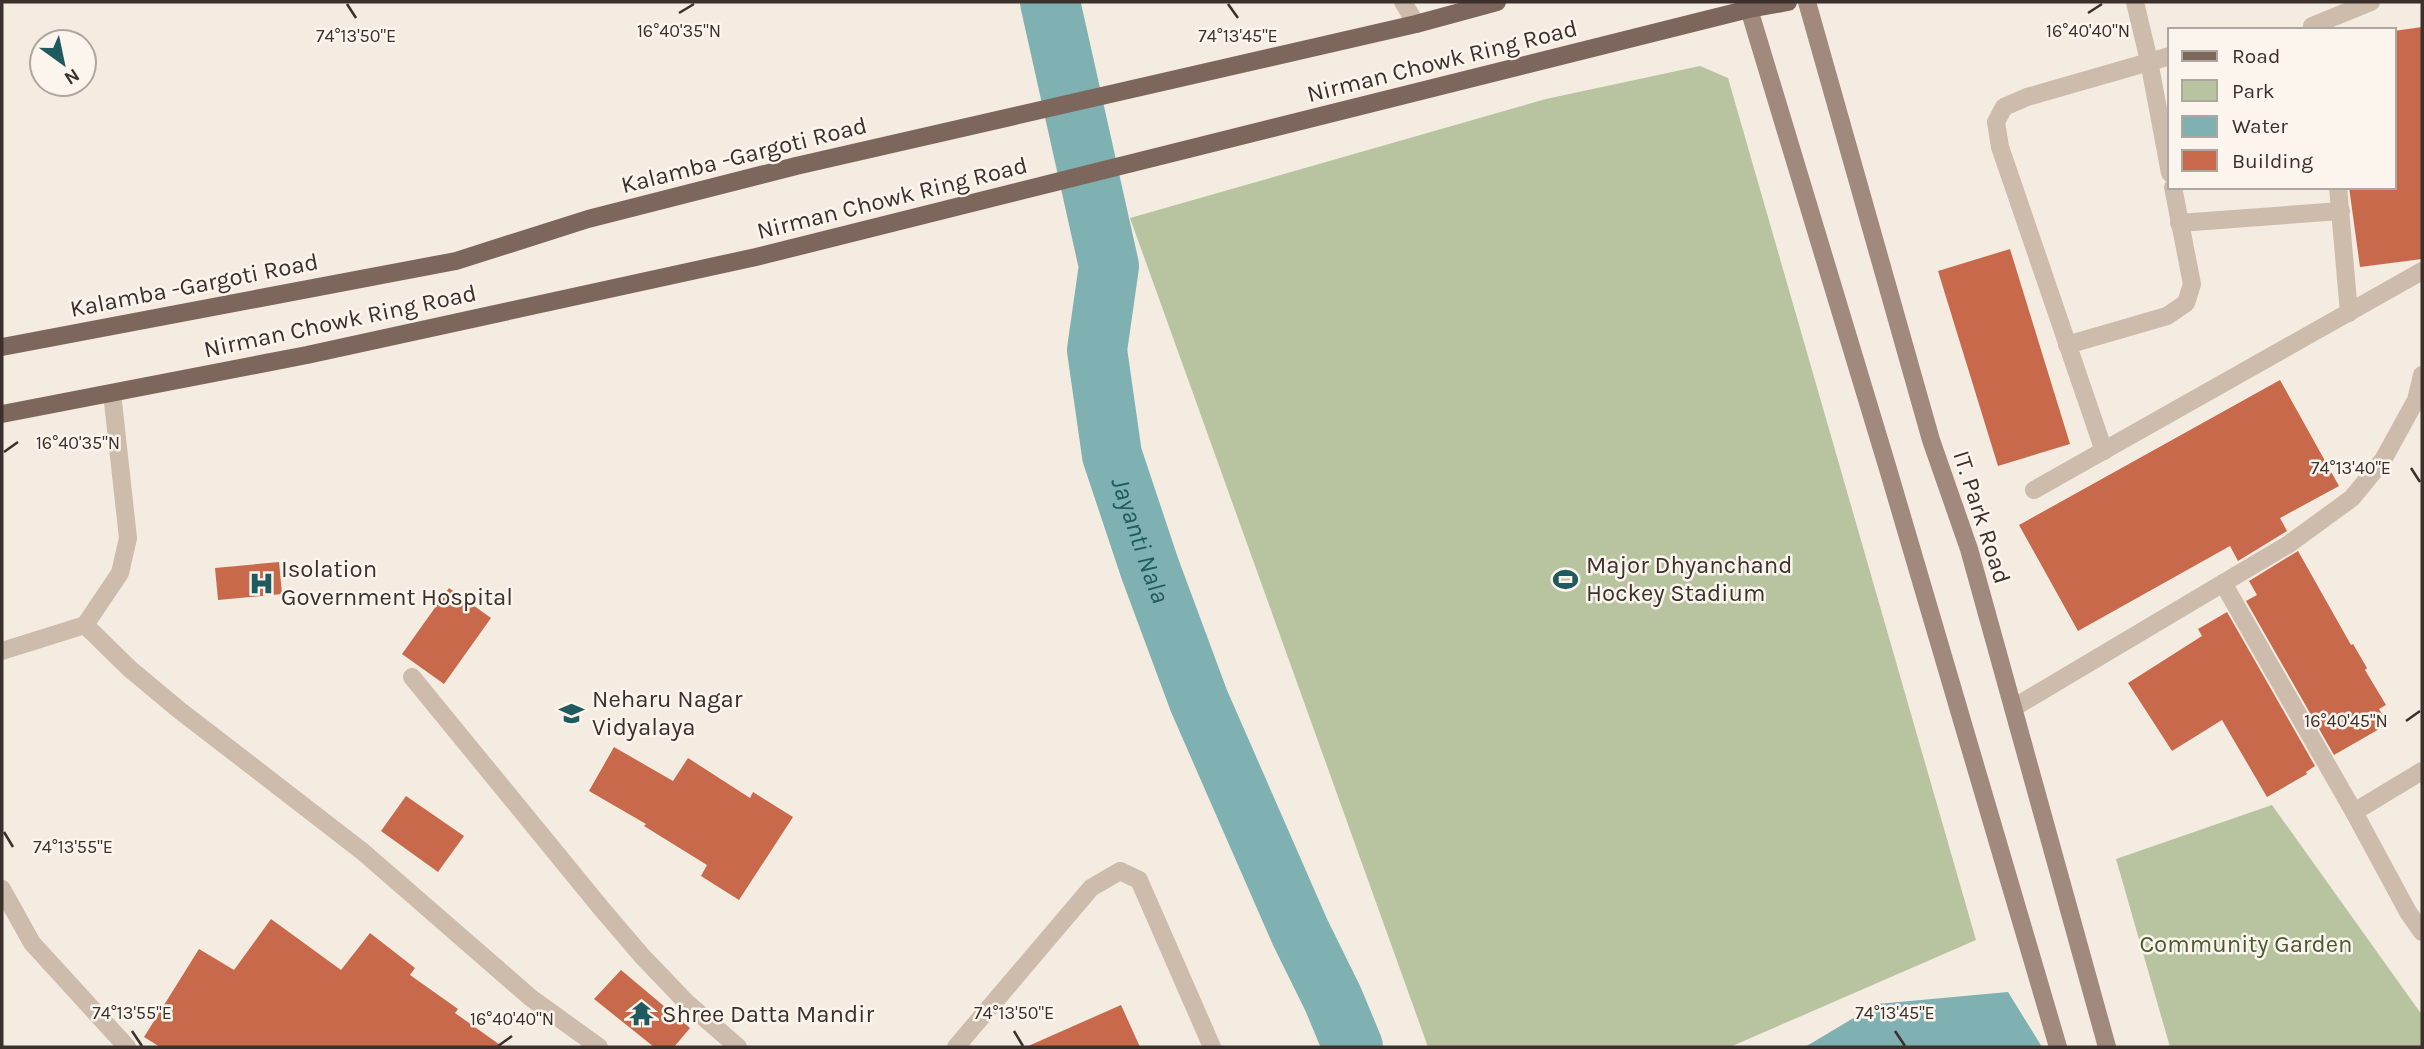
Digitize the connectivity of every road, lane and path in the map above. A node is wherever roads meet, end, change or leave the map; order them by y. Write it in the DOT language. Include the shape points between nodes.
graph roads {
  1 [pos="1403,2"];
  2 [pos="1497,2"];
  3 [pos="1788,2"];
  4 [pos="1807,2"];
  5 [pos="2135,2"];
  6 [pos="2371,2"];
  7 [pos="1749,9"];
  8 [pos="1416,24"];
  9 [pos="2312,28"];
  10 [pos="2168,56"];
  11 [pos="2149,61"];
  12 [pos="2168,162"];
  13 [pos="2173,189"];
  14 [pos="2338,189"];
  15 [pos="2341,211"];
  16 [pos="2179,223"];
  17 [pos="2422,271"];
  18 [pos="2349,313"];
  19 [pos="2067,345"];
  20 [pos="2,347"];
  21 [pos="2422,374"];
  22 [pos="112,393"];
  23 [pos="2,414"];
  24 [pos="2104,451"];
  25 [pos="2034,490"];
  26 [pos="2223,583"];
  27 [pos="85,625"];
  28 [pos="2,652"];
  29 [pos="412,677"];
  30 [pos="2012,708"];
  31 [pos="2422,771"];
  32 [pos="2354,812"];
  33 [pos="2,889"];
  34 [pos="2415,908"];
  35 [pos="2422,932"];
  36 [pos="127,1047"];
  37 [pos="598,1047"];
  38 [pos="738,1047"];
  39 [pos="956,1047"];
  40 [pos="1212,1047"];
  41 [pos="2058,1047"];
  42 [pos="2107,1047"];
  1 -- 8 [label="street"];
  2 -- 8 [label="main road, Kalamba -Gargoti Road"];
  3 -- 7 [label="main road, Nirman Chowk Ring Road"];
  4 -- 30 [label="main road, IT. Park Road"];
  5 -- 11 [label="street"];
  6 -- 9 [label="street"];
  7 -- 22 [label="main road, Nirman Chowk Ring Road" via="756,257"];
  7 -- 41 [label="main road"];
  8 -- 20 [label="main road, Kalamba -Gargoti Road" via="810,163 588,219 456,261"];
  10 -- 11 [label="street"];
  11 -- 12 [label="street"];
  11 -- 19 [label="street" via="2027,97 2004,107 1996,122"];
  13 -- 16 [label="street"];
  14 -- 15 [label="street"];
  15 -- 16 [label="street"];
  15 -- 18 [label="street"];
  16 -- 19 [label="street" via="2192,284 2186,303 2167,316"];
  17 -- 18 [label="street"];
  18 -- 24 [label="street"];
  19 -- 24 [label="street"];
  21 -- 26 [label="street" via="2416,400 2383,460 2351,498 2289,544"];
  22 -- 23 [label="main road, Nirman Chowk Ring Road"];
  22 -- 27 [label="street" via="128,538 120,573"];
  24 -- 25 [label="street"];
  26 -- 30 [label="street"];
  26 -- 32 [label="street"];
  27 -- 28 [label="street"];
  27 -- 37 [label="street" via="178,709 362,851 531,998"];
  29 -- 38 [label="street" via="634,946 686,1002"];
  30 -- 42 [label="main road, IT. Park Road"];
  31 -- 32 [label="street"];
  32 -- 34 [label="street"];
  33 -- 36 [label="street" via="32,943"];
  34 -- 35 [label="street"];
  39 -- 40 [label="street" via="1091,888 1120,871 1139,880"];
}
